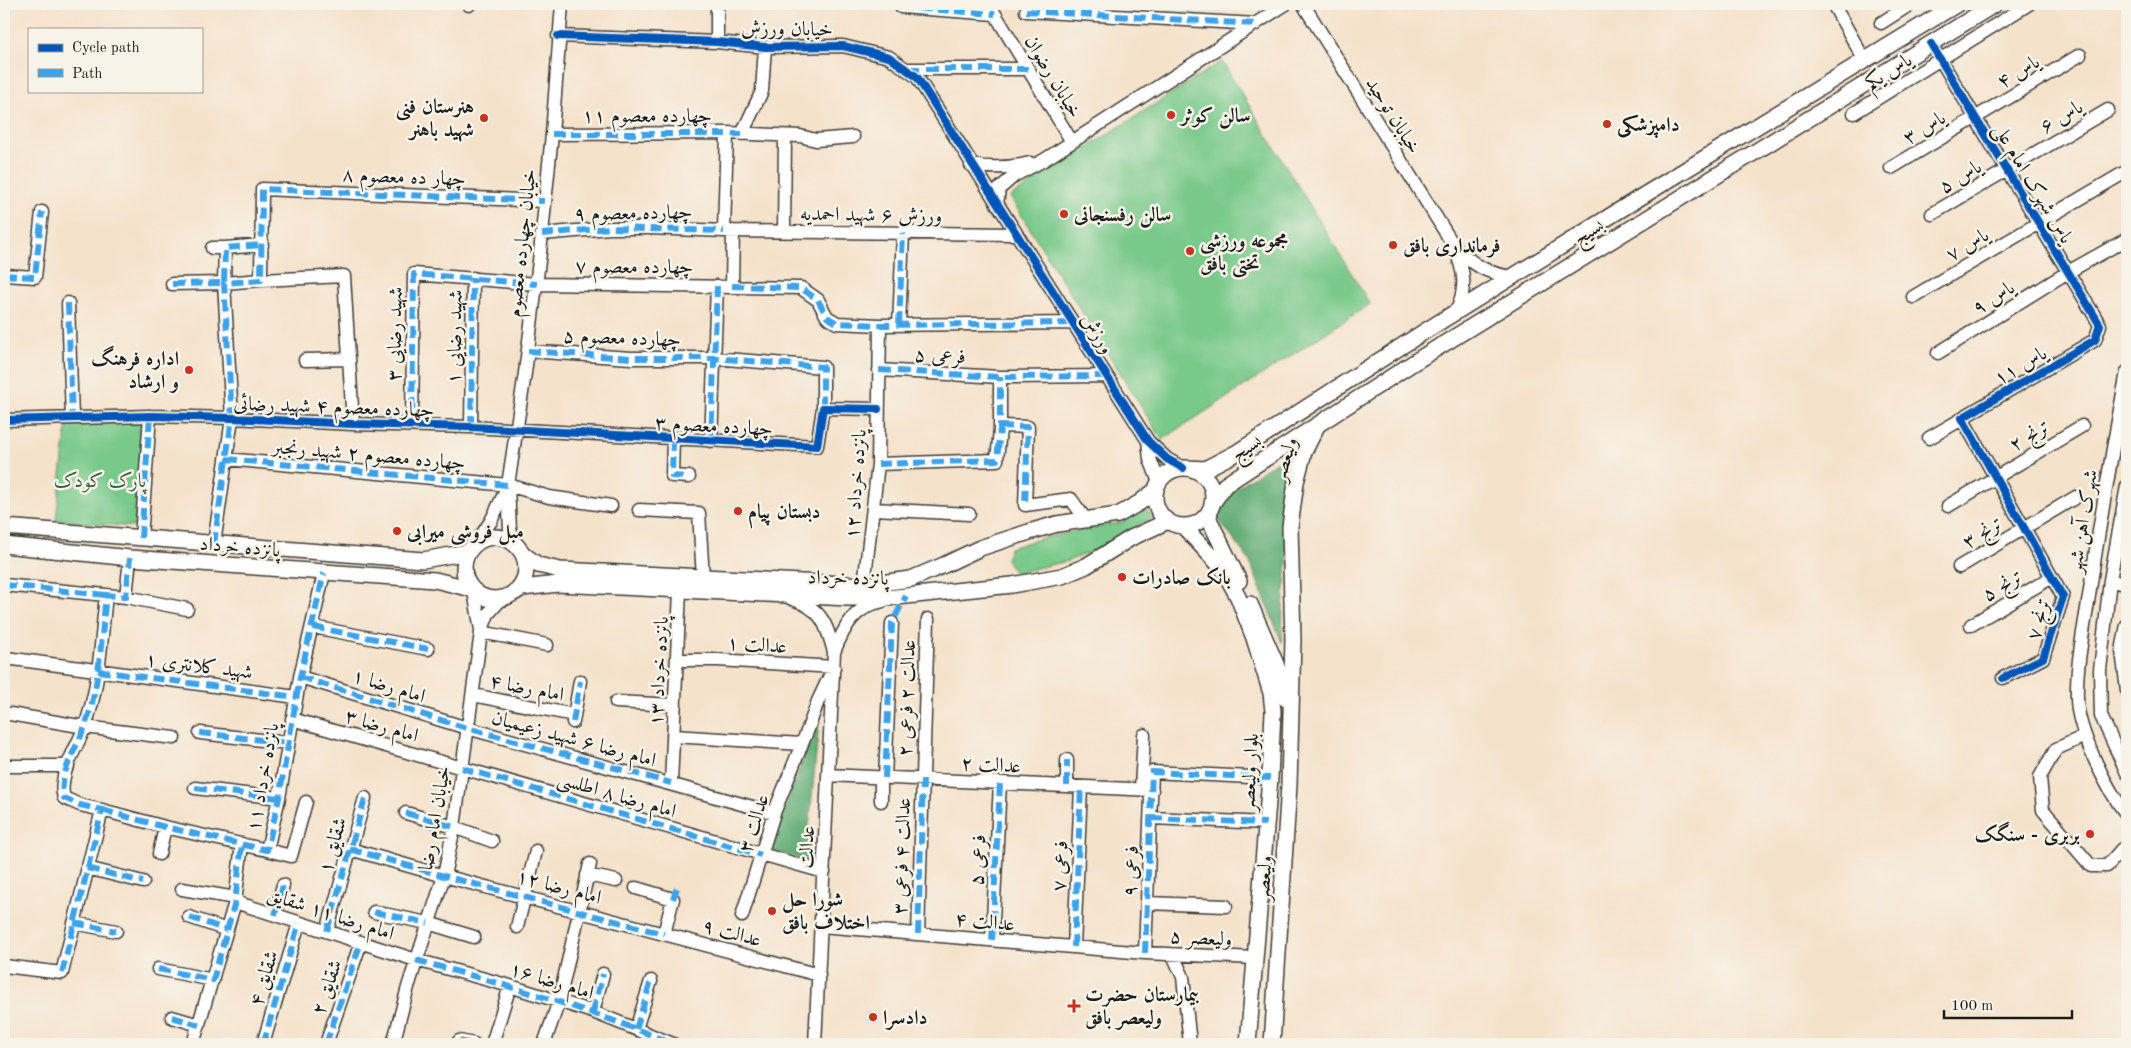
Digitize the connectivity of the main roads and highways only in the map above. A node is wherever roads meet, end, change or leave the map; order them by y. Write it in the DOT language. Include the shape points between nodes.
graph roads {
  1 [pos="1957,4"];
  2 [pos="1995,4"];
  3 [pos="1940,8"];
  4 [pos="1405,345"];
  5 [pos="1416,361"];
  6 [pos="1365,372"];
  7 [pos="1374,388"];
  8 [pos="1317,425"];
  9 [pos="1185,468"];
  10 [pos="1158,486"];
  11 [pos="1211,507"];
  12 [pos="1168,520"];
  13 [pos="1182,526"];
  14 [pos="4,527"];
  15 [pos="4,546"];
  16 [pos="472,547"];
  17 [pos="520,550"];
  18 [pos="432,558"];
  19 [pos="436,580"];
  20 [pos="473,591"];
  21 [pos="507,596"];
  22 [pos="1291,715"];
  23 [pos="1248,1044"];
  24 [pos="1272,1044"];
  1 -- 3 [label="main road, بسیج"];
  2 -- 5 [label="main road, بسیج"];
  3 -- 4 [label="main road, بسیج" via="1865,61"];
  4 -- 5 [label="main road" via="1404,352"];
  4 -- 6 [label="main road, بسیج"];
  5 -- 7 [label="main road, بسیج"];
  6 -- 7 [label="main road" via="1376,380"];
  6 -- 9 [label="main road, بسیج" via="1219,463 1206,468"];
  7 -- 8 [label="main road, بسیج"];
  8 -- 11 [label="main road, بسیج" via="1226,485"];
  8 -- 22 [label="main road, ولیعصر" via="1304,452 1296,482 1290,527"];
  9 -- 10 [label="main road" via="1169,472"];
  9 -- 11 [label="main road" via="1199,472 1208,480 1213,492"];
  10 -- 12 [label="main road" via="1157,507"];
  10 -- 17 [label="main road, پانزده خرداد" via="1139,503 1118,515 1057,524 1002,539 911,578 864,585 547,568"];
  11 -- 13 [label="main road" via="1198,522"];
  11 -- 22 [label="main road, ولیعصر" via="1209,519 1276,664"];
  12 -- 13 [label="main road"];
  12 -- 21 [label="main road, پانزده خرداد" via="1062,576 1012,585 904,597 849,598 558,584 522,588"];
  13 -- 23 [label="main road, بلوار ولیعصر" via="1223,570 1238,597 1271,693 1270,778"];
  14 -- 18 [label="main road, پانزده خرداد" via="423,560"];
  15 -- 19 [label="main road, پانزده خرداد"];
  16 -- 17 [label="main road" via="494,537 502,538"];
  16 -- 18 [label="main road, پانزده خرداد"];
  16 -- 20 [label="main road" via="464,562 464,573"];
  17 -- 21 [label="main road" via="526,564 525,575 521,585"];
  18 -- 19 [label="main road" via="443,569"];
  19 -- 20 [label="main road, پانزده خرداد"];
  20 -- 21 [label="main road" via="482,597"];
  22 -- 24 [label="main road, ولیعصر"];
}
